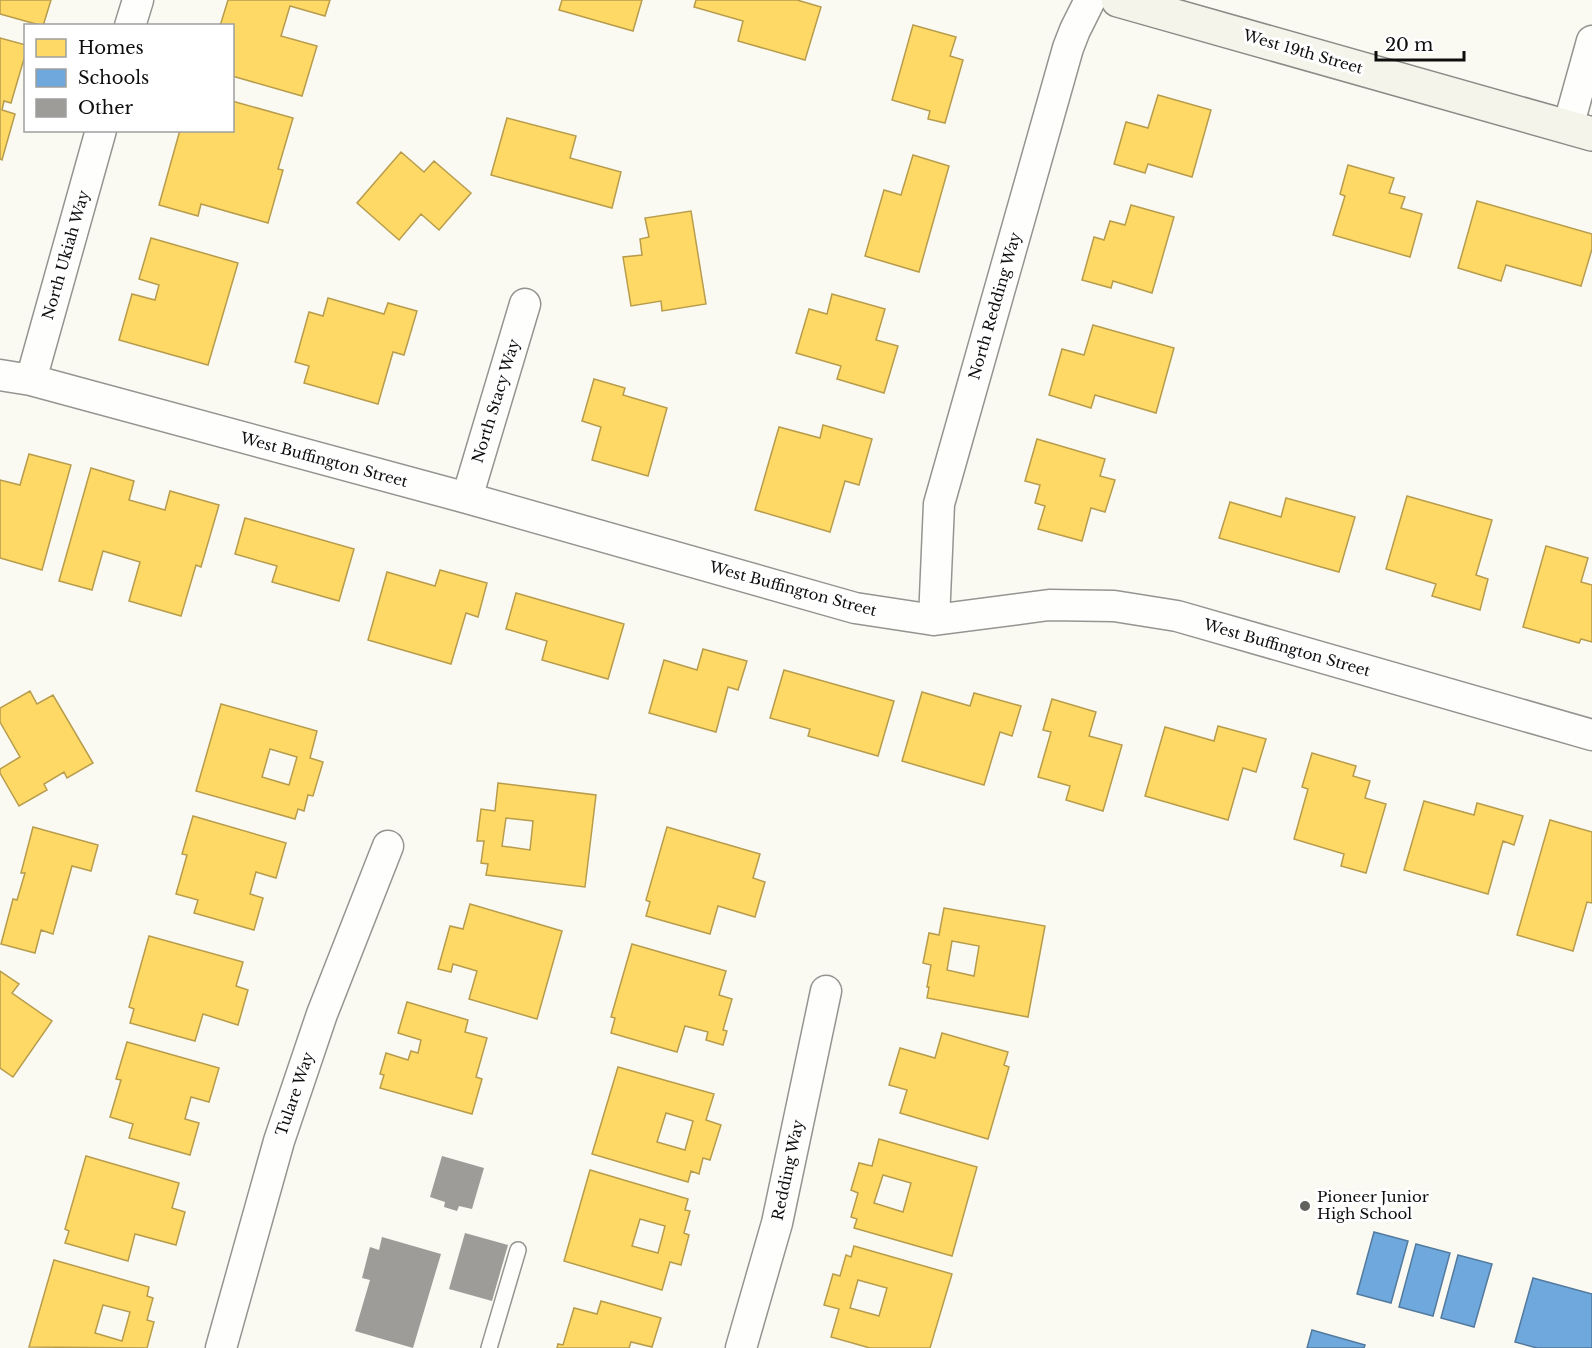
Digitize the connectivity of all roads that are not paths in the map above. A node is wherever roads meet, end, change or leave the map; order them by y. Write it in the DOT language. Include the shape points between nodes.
graph roads {
  1 [pos="138,0"];
  2 [pos="1090,0"];
  3 [pos="1118,0"];
  4 [pos="131,24"];
  5 [pos="1592,41"];
  6 [pos="1580,130"];
  7 [pos="100,132"];
  8 [pos="525,304"];
  9 [pos="0,375"];
  10 [pos="31,380"];
  11 [pos="467,498"];
  12 [pos="934,620"];
  13 [pos="1592,735"];
  14 [pos="388,846"];
  15 [pos="826,991"];
  16 [pos="518,1250"];
  17 [pos="221,1348"];
  18 [pos="489,1348"];
  19 [pos="741,1348"];
  1 -- 4 [label="street"];
  2 -- 12 [label="street, North Redding Way" via="1068,48 939,504"];
  3 -- 6 [label="main road, West 19th Street"];
  5 -- 6 [label="street"];
  7 -- 10 [label="street, North Ukiah Way"];
  8 -- 11 [label="street, North Stacy Way"];
  9 -- 10 [label="street, West Buffington Street"];
  10 -- 11 [label="street, West Buffington Street"];
  11 -- 12 [label="street, West Buffington Street" via="855,608"];
  12 -- 13 [label="street, West Buffington Street" via="1049,605 1114,606 1177,616"];
  14 -- 17 [label="street, Tulare Way" via="322,1014 279,1141"];
  15 -- 19 [label="street, Redding Way" via="777,1222"];
  16 -- 18 [label="lane"];
}
